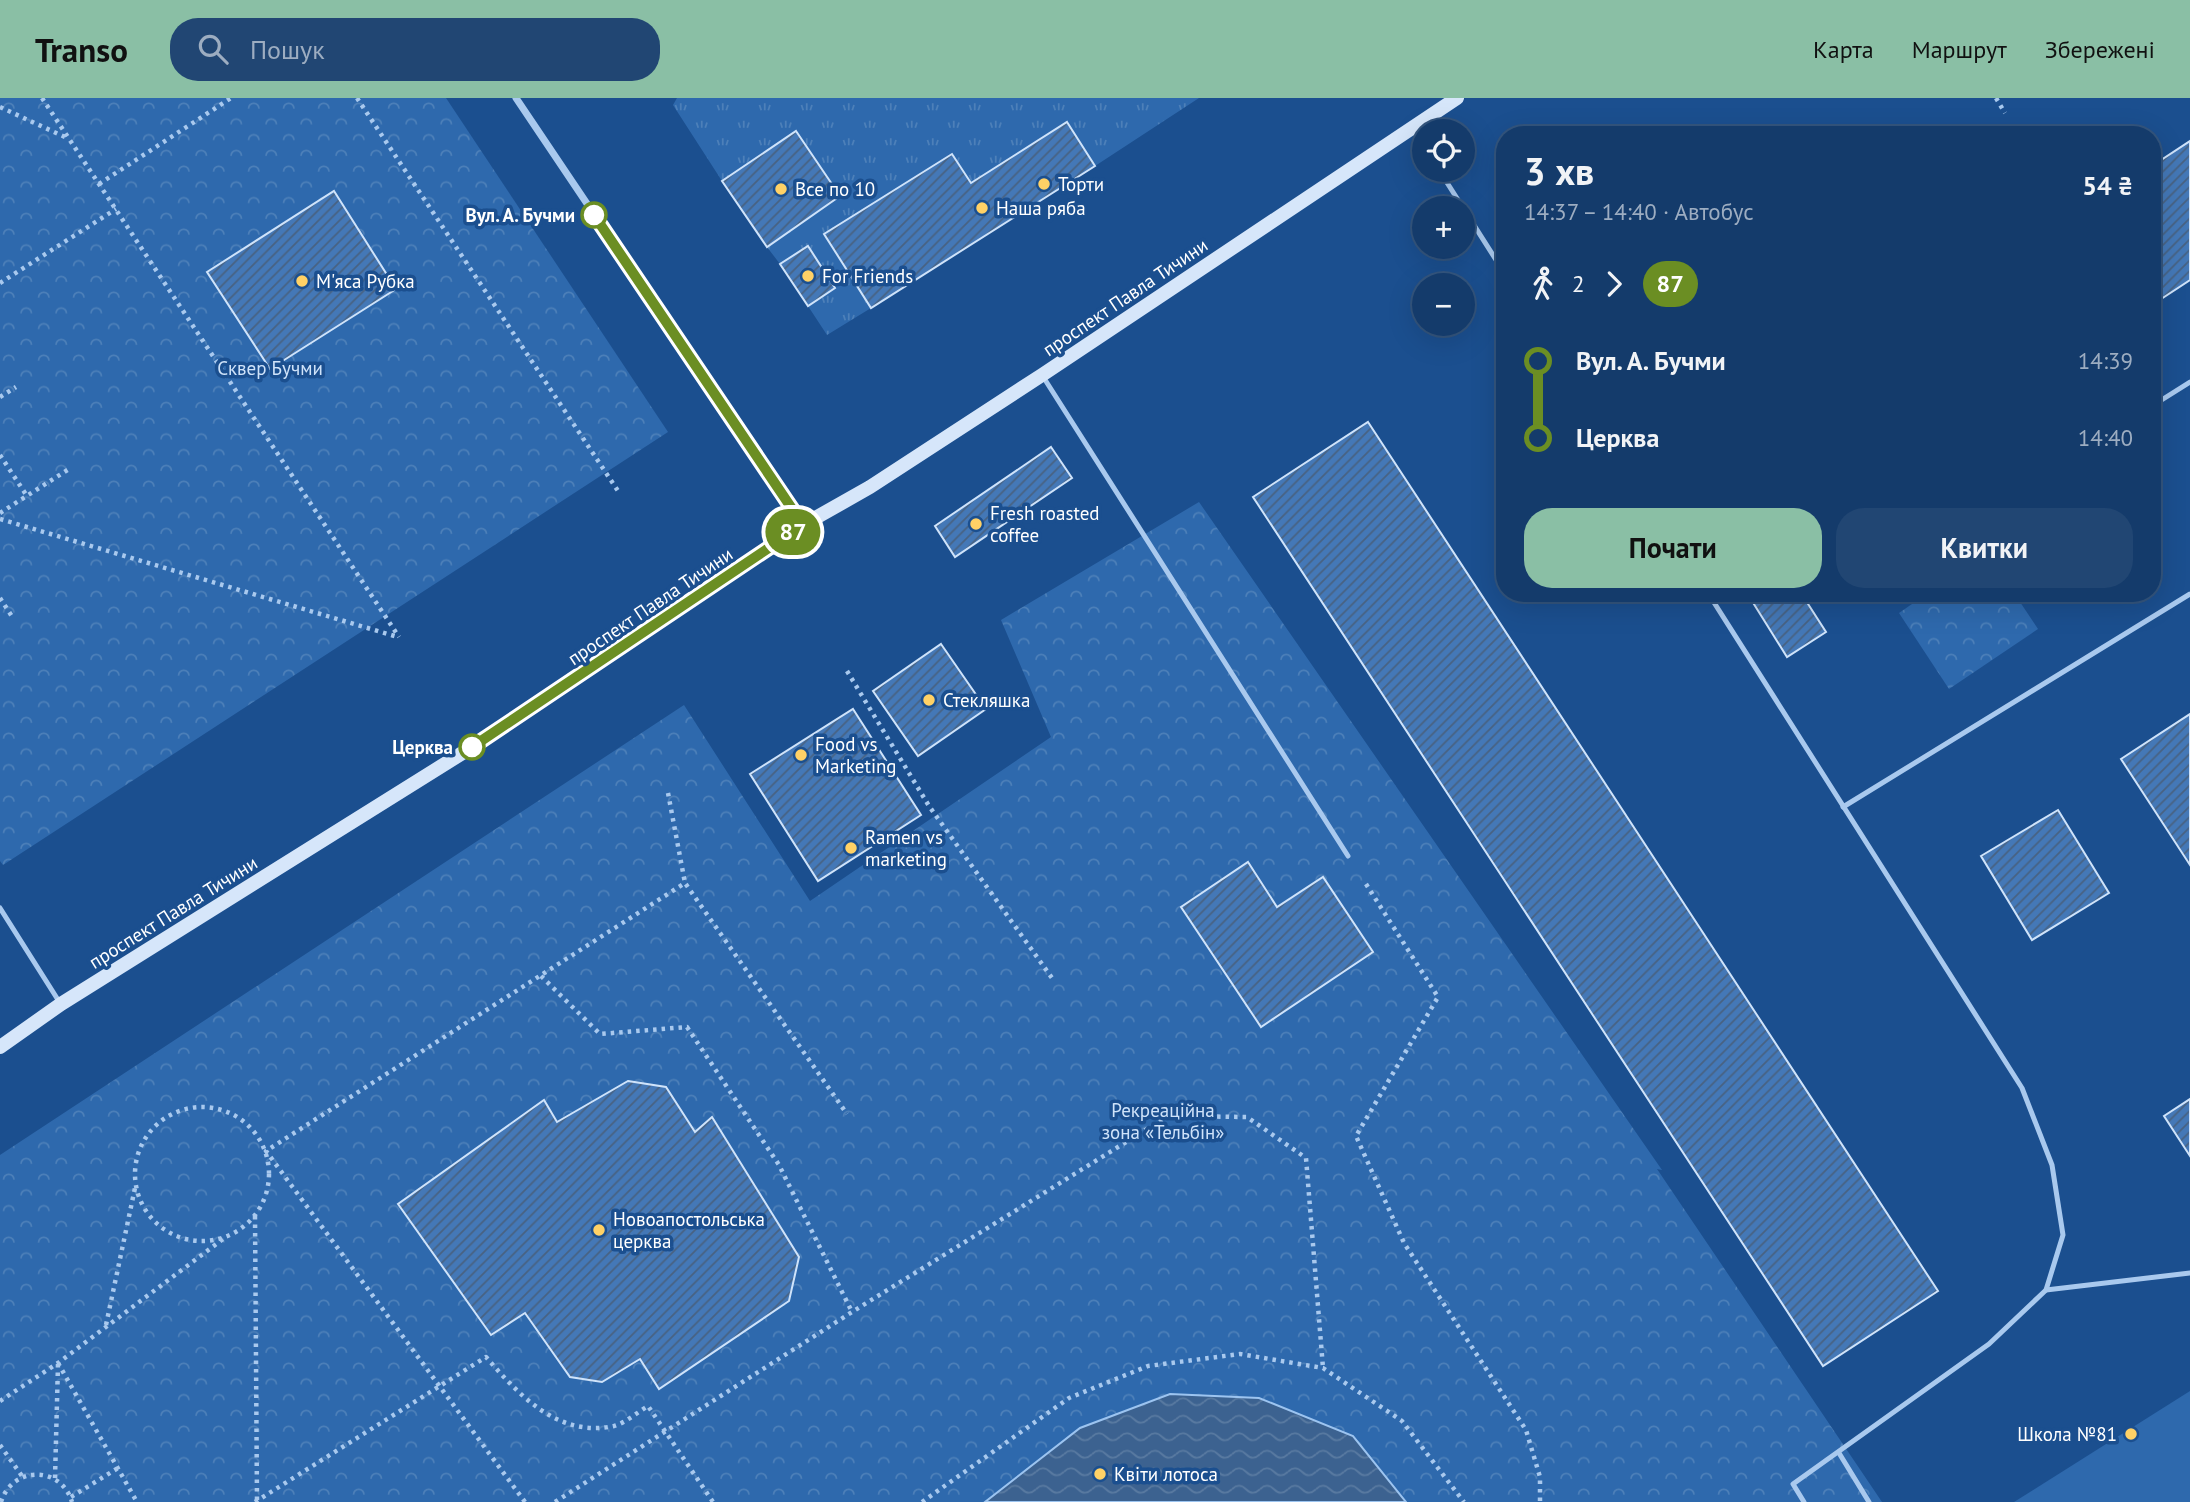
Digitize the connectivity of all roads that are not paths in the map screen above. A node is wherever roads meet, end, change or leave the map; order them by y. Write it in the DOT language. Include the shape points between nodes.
graph roads {
  1 [pos="516,98"];
  2 [pos="1457,98"];
  3 [pos="1424,119"];
  4 [pos="1412,127"];
  5 [pos="1447,182"];
  6 [pos="1496,260"];
  7 [pos="1042,375"];
  8 [pos="2190,382"];
  9 [pos="2161,400"];
  10 [pos="803,525"];
  11 [pos="2190,594"];
  12 [pos="1714,602"];
  13 [pos="1843,807"];
  14 [pos="1348,856"];
  15 [pos="0,908"];
  16 [pos="61,1004"];
  17 [pos="0,1047"];
  18 [pos="2190,1273"];
  19 [pos="2046,1290"];
  20 [pos="1839,1453"];
  21 [pos="1804,1502"];
  22 [pos="1869,1502"];
  1 -- 10 [label="street"];
  2 -- 3 [label="street, проспект Павла Тичини"];
  4 -- 7 [label="street, проспект Павла Тичини"];
  5 -- 6 [label="lane"];
  7 -- 10 [label="street, проспект Павла Тичини"];
  7 -- 14 [label="lane"];
  8 -- 9 [label="lane"];
  10 -- 16 [label="street, проспект Павла Тичини" via="472,747"];
  11 -- 13 [label="lane"];
  12 -- 13 [label="lane"];
  13 -- 19 [label="lane" via="2022,1088 2052,1165 2063,1235"];
  15 -- 16 [label="lane"];
  16 -- 17 [label="street, проспект Павла Тичини"];
  18 -- 19 [label="lane"];
  19 -- 20 [label="lane" via="1989,1344"];
  20 -- 21 [label="lane" via="1793,1484"];
  20 -- 22 [label="lane"];
}
